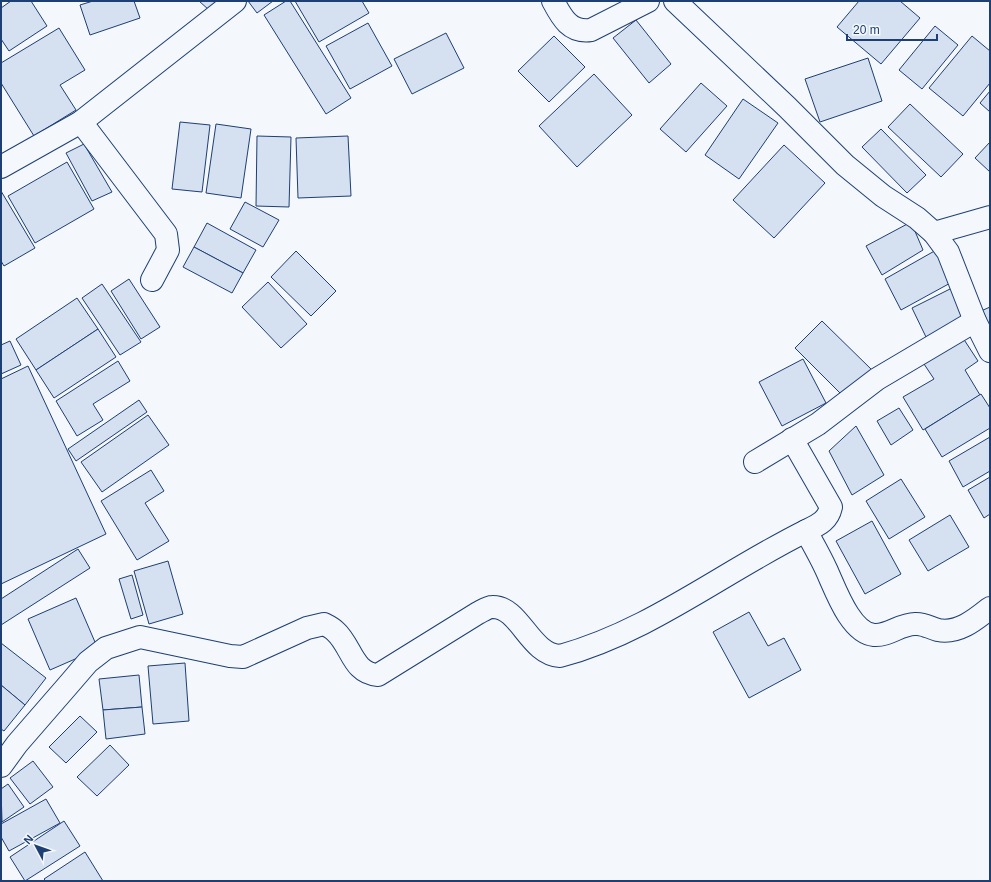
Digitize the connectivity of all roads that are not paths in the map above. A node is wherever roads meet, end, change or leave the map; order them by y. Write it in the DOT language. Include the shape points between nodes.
graph roads {
  1 [pos="234,1"];
  2 [pos="553,1"];
  3 [pos="648,1"];
  4 [pos="675,1"];
  5 [pos="81,122"];
  6 [pos="1,167"];
  7 [pos="990,217"];
  8 [pos="934,233"];
  9 [pos="152,280"];
  10 [pos="975,321"];
  11 [pos="990,351"];
  12 [pos="792,439"];
  13 [pos="755,462"];
  14 [pos="806,531"];
  15 [pos="990,608"];
  16 [pos="1,766"];
  1 -- 5 [label="street"];
  2 -- 3 [label="street" via="567,22 582,31 591,30"];
  4 -- 8 [label="street" via="787,106 845,165"];
  5 -- 6 [label="street"];
  5 -- 9 [label="street" via="166,234 168,250"];
  7 -- 8 [label="street"];
  8 -- 10 [label="street" via="948,252"];
  10 -- 11 [label="street"];
  10 -- 12 [label="street" via="877,379 830,415"];
  12 -- 13 [label="street"];
  12 -- 14 [label="street" via="831,507 825,521"];
  14 -- 15 [label="street" via="846,610 864,632 883,634 914,623 938,630 951,629 966,626"];
  14 -- 16 [label="street" via="627,632 560,656 550,655 541,650 519,622 502,610 491,607 378,675 368,674 360,667 336,631 324,624 307,628 243,657 140,637 106,648 88,662"];
}
